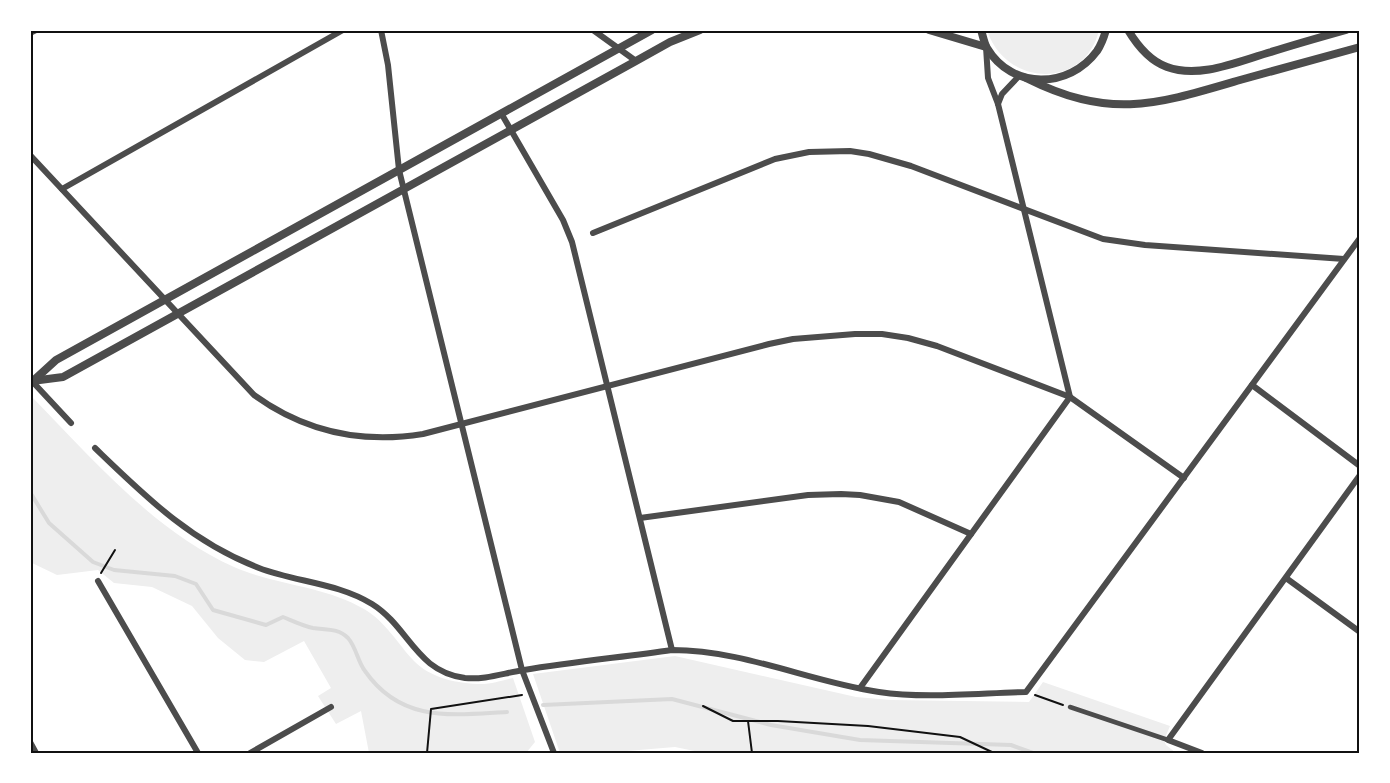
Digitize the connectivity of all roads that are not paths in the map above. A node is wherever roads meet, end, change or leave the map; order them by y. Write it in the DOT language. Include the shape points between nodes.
graph roads {
  1 [pos="36,30"];
  2 [pos="343,30"];
  3 [pos="381,30"];
  4 [pos="593,30"];
  5 [pos="652,30"];
  6 [pos="700,30"];
  7 [pos="929,30"];
  8 [pos="979,30"];
  9 [pos="1106,30"];
  10 [pos="1128,30"];
  11 [pos="1346,30"];
  12 [pos="30,33"];
  13 [pos="1360,46"];
  14 [pos="986,47"];
  15 [pos="618,48"];
  16 [pos="636,61"];
  17 [pos="1023,77"];
  18 [pos="998,105"];
  19 [pos="501,113"];
  20 [pos="511,130"];
  21 [pos="30,155"];
  22 [pos="399,170"];
  23 [pos="62,189"];
  24 [pos="404,189"];
  25 [pos="1023,210"];
  26 [pos="593,233"];
  27 [pos="1360,238"];
  28 [pos="1344,259"];
  29 [pos="165,300"];
  30 [pos="177,314"];
  31 [pos="31,381"];
  32 [pos="1252,385"];
  33 [pos="608,387"];
  34 [pos="1070,397"];
  35 [pos="71,423"];
  36 [pos="462,425"];
  37 [pos="95,448"];
  38 [pos="1360,466"];
  39 [pos="1360,476"];
  40 [pos="1184,478"];
  41 [pos="640,518"];
  42 [pos="971,534"];
  43 [pos="1286,578"];
  44 [pos="98,581"];
  45 [pos="1360,632"];
  46 [pos="672,650"];
  47 [pos="522,670"];
  48 [pos="860,688"];
  49 [pos="331,707"];
  50 [pos="1070,707"];
  51 [pos="1168,740"];
  52 [pos="30,742"];
  53 [pos="36,753"];
  54 [pos="198,753"];
  55 [pos="250,753"];
  56 [pos="554,753"];
  57 [pos="1202,753"];
  1 -- 12 [label="street"];
  2 -- 23 [label="street"];
  3 -- 22 [label="street"];
  4 -- 15 [label="street"];
  5 -- 15 [label="street"];
  6 -- 16 [label="street"];
  7 -- 14 [label="street"];
  8 -- 14 [label="street"];
  9 -- 17 [label="street" via="1099,50 1067,76 1047,81"];
  10 -- 11 [label="street" via="1159,63 1193,71"];
  13 -- 17 [label="street" via="1144,104 1084,101"];
  14 -- 17 [label="street" via="1000,64"];
  14 -- 18 [label="street" via="988,78"];
  15 -- 16 [label="street"];
  15 -- 19 [label="street"];
  16 -- 20 [label="street"];
  17 -- 18 [label="street" via="1002,94"];
  18 -- 25 [label="street"];
  19 -- 20 [label="street"];
  19 -- 22 [label="street"];
  20 -- 24 [label="street"];
  20 -- 33 [label="street" via="568,231"];
  21 -- 23 [label="street"];
  22 -- 24 [label="street"];
  22 -- 29 [label="street"];
  23 -- 29 [label="street"];
  24 -- 30 [label="street"];
  24 -- 36 [label="street"];
  25 -- 26 [label="street" via="889,159 829,151 758,165"];
  25 -- 28 [label="street" via="1087,234 1125,243"];
  25 -- 34 [label="street"];
  27 -- 28 [label="street"];
  28 -- 32 [label="street"];
  29 -- 30 [label="street"];
  29 -- 31 [label="street" via="56,360"];
  30 -- 31 [label="street" via="63,377"];
  30 -- 36 [label="street" via="254,395 303,423 345,436 389,438 423,435"];
  31 -- 35 [label="street"];
  32 -- 38 [label="street"];
  32 -- 40 [label="street"];
  33 -- 34 [label="street" via="785,341 864,334 908,338 937,346"];
  33 -- 36 [label="street"];
  33 -- 41 [label="street"];
  34 -- 40 [label="street"];
  34 -- 42 [label="street"];
  36 -- 47 [label="street"];
  37 -- 47 [label="street" via="184,529 245,562 340,590 369,603 392,619 420,656 441,671 476,678"];
  39 -- 43 [label="street"];
  40 -- 48 [label="street" via="1026,692 897,694"];
  41 -- 42 [label="street" via="841,494 899,502"];
  41 -- 46 [label="street"];
  42 -- 48 [label="street"];
  43 -- 45 [label="street"];
  43 -- 51 [label="street"];
  44 -- 54 [label="street"];
  46 -- 47 [label="street"];
  46 -- 48 [label="street" via="728,655"];
  47 -- 56 [label="street"];
  49 -- 55 [label="street"];
  50 -- 51 [label="street"];
  51 -- 57 [label="street"];
  52 -- 53 [label="street"];
}
